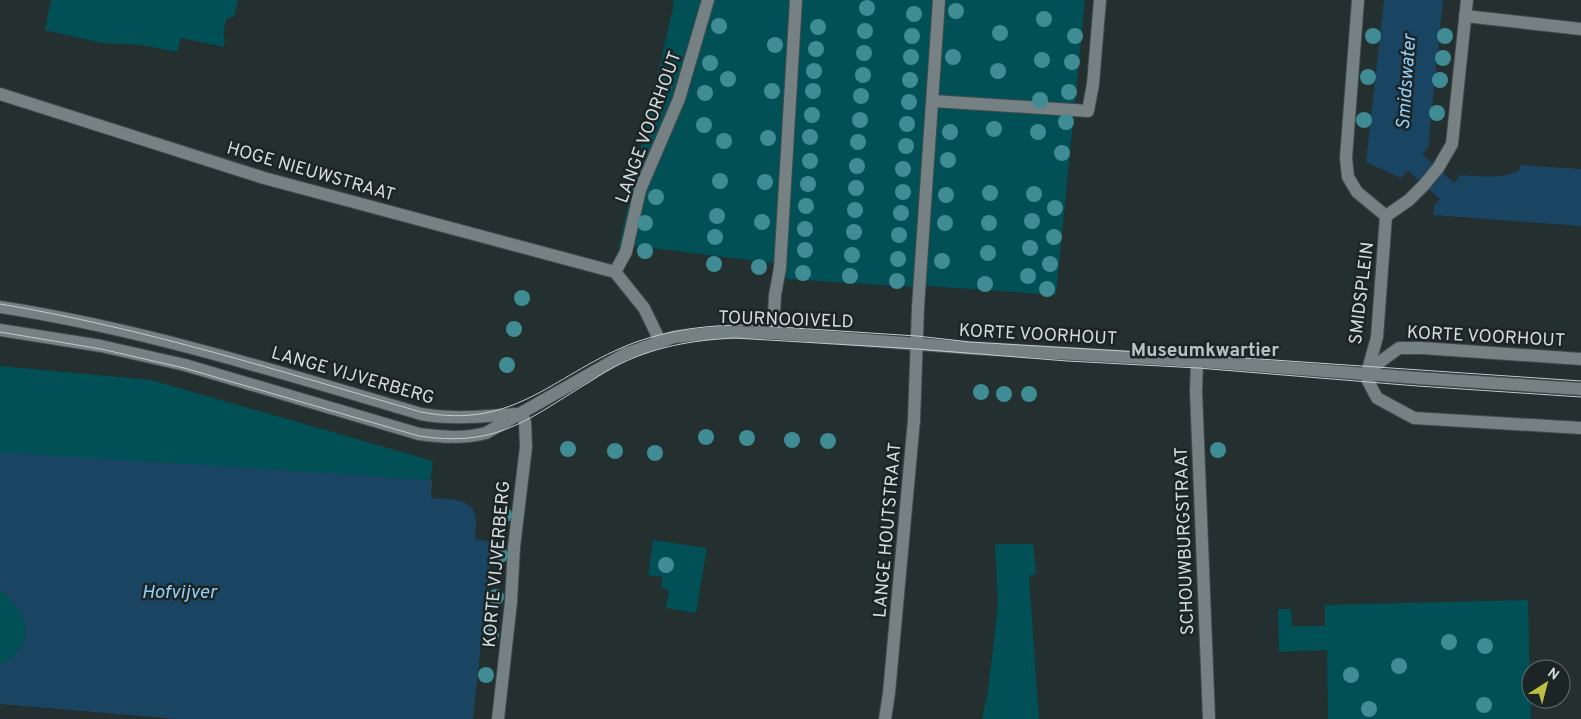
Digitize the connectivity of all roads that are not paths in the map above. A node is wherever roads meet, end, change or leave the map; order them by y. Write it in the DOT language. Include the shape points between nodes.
graph roads {
  1 [pos="708,0"];
  2 [pos="796,0"];
  3 [pos="939,0"];
  4 [pos="1100,0"];
  5 [pos="1358,0"];
  6 [pos="1467,0"];
  7 [pos="1465,16"];
  8 [pos="1581,29"];
  9 [pos="0,94"];
  10 [pos="933,101"];
  11 [pos="1386,216"];
  12 [pos="615,272"];
  13 [pos="0,307"];
  14 [pos="0,330"];
  15 [pos="774,333"];
  16 [pos="660,341"];
  17 [pos="917,343"];
  18 [pos="1581,359"];
  19 [pos="1197,361"];
  20 [pos="1367,374"];
  21 [pos="1581,389"];
  22 [pos="522,414"];
  23 [pos="1581,428"];
  24 [pos="498,719"];
  25 [pos="884,719"];
  26 [pos="1209,719"];
  1 -- 12 [label="street, LANGE VOORHOUT" via="679,99 640,190 626,252"];
  2 -- 15 [label="street"];
  3 -- 10 [label="street"];
  4 -- 10 [label="street" via="1088,110"];
  5 -- 11 [label="street" via="1346,158 1348,178 1357,192"];
  6 -- 7 [label="street"];
  7 -- 8 [label="street"];
  7 -- 11 [label="street" via="1452,144 1424,185 1410,200"];
  9 -- 12 [label="street, HOGE NIEUWSTRAAT" via="264,178"];
  10 -- 17 [label="street"];
  11 -- 20 [label="street, SMIDSPLEIN" via="1377,337"];
  12 -- 16 [label="street" via="644,308"];
  13 -- 22 [label="street, LANGE VIJVERBERG" via="142,335 439,418"];
  14 -- 22 [label="street, LANGE VIJVERBERG" via="101,346 185,365 436,437 472,437"];
  15 -- 16 [label="street, TOURNOOIVELD" via="724,332"];
  15 -- 17 [label="street, TOURNOOIVELD"];
  16 -- 22 [label="street, TOURNOOIVELD" via="625,354"];
  17 -- 19 [label="street, KORTE VOORHOUT"];
  17 -- 25 [label="street, LANGE HOUTSTRAAT" via="914,420"];
  18 -- 20 [label="street, KORTE VOORHOUT" via="1399,348"];
  19 -- 20 [label="street, KORTE VOORHOUT"];
  19 -- 26 [label="street, SCHOUWBURGSTRAAT"];
  20 -- 21 [label="street, KORTE VOORHOUT"];
  20 -- 23 [label="street" via="1377,398 1414,418"];
  22 -- 24 [label="street, KORTE VIJVERBERG" via="526,447"];
}
